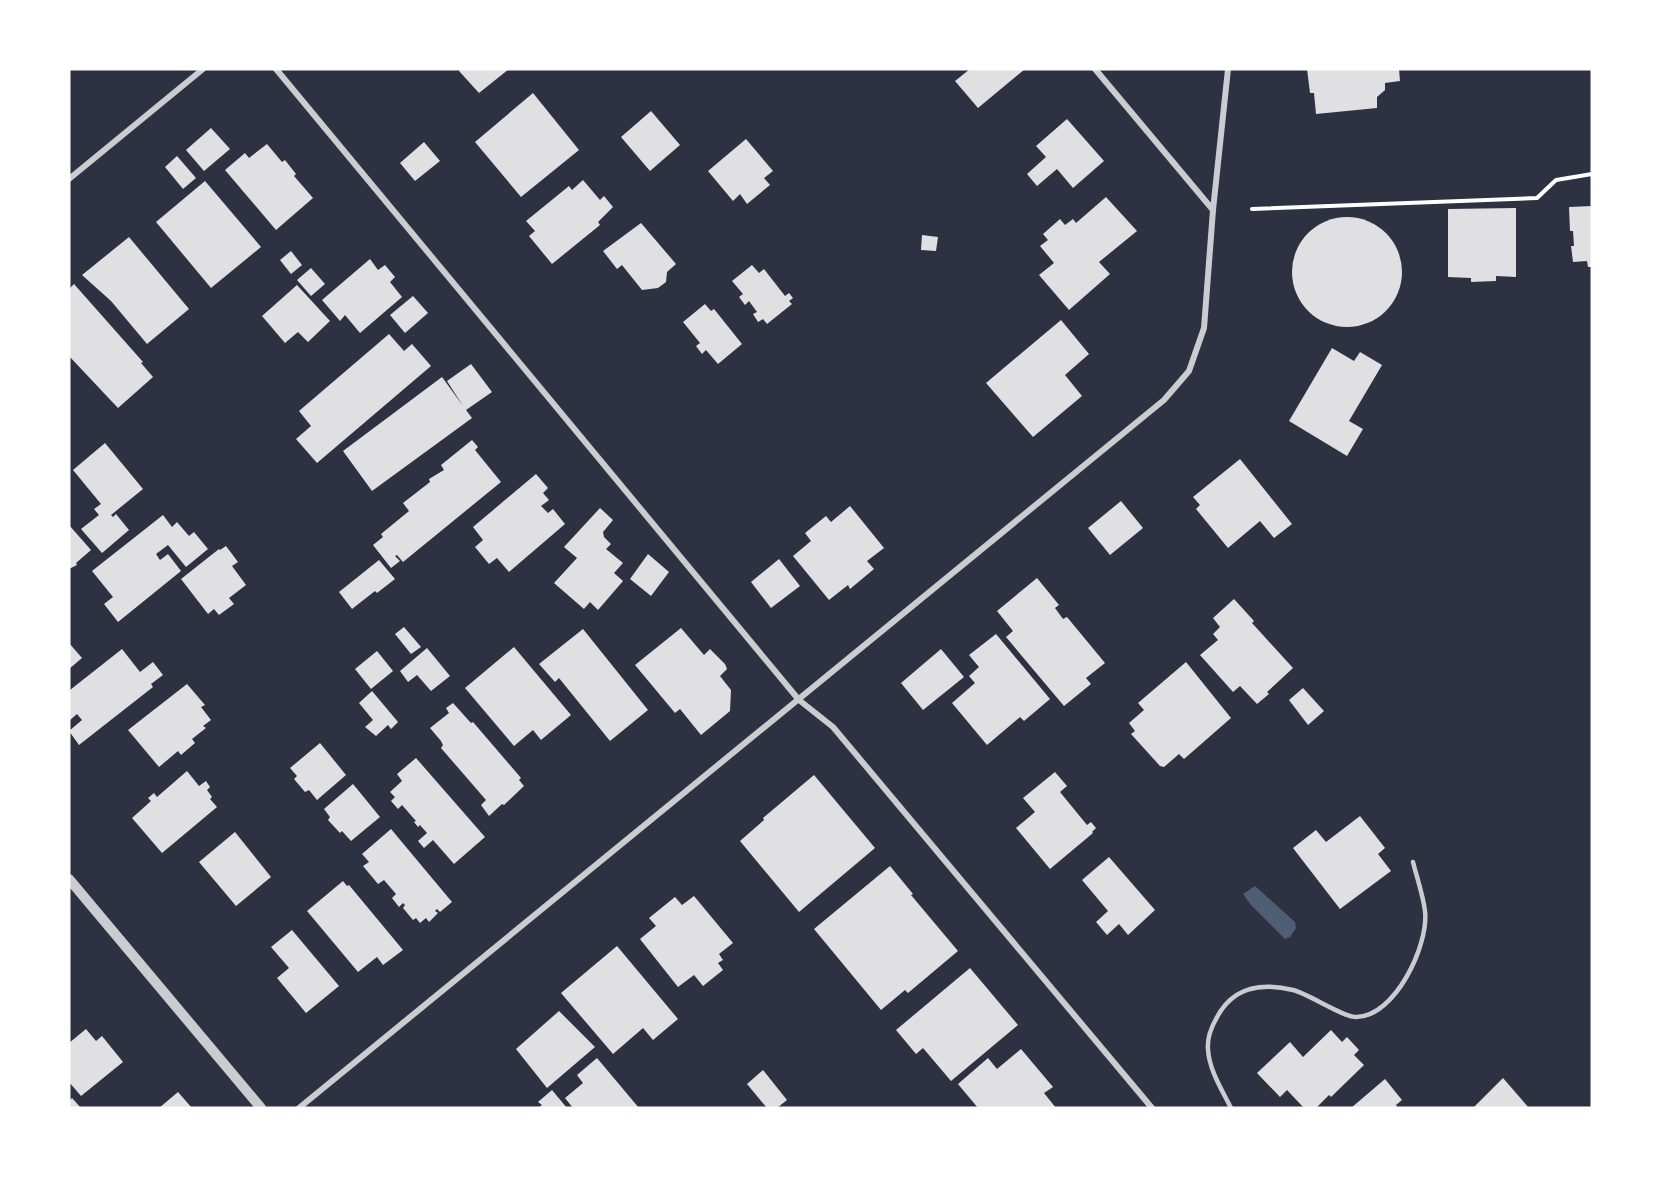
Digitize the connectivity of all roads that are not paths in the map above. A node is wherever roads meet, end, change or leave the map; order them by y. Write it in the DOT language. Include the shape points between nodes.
graph roads {
  1 [pos="203,69"];
  2 [pos="276,69"];
  3 [pos="1095,69"];
  4 [pos="1227,69"];
  5 [pos="69,179"];
  6 [pos="1213,210"];
  7 [pos="799,700"];
  8 [pos="1413,862"];
  9 [pos="69,879"];
  10 [pos="261,1108"];
  11 [pos="299,1108"];
  12 [pos="1152,1108"];
  13 [pos="1231,1108"];
  1 -- 5 [label="street"];
  2 -- 7 [label="street"];
  3 -- 6 [label="street"];
  4 -- 6 [label="street"];
  6 -- 7 [label="street" via="1204,328 1190,371 1164,400"];
  7 -- 11 [label="street"];
  7 -- 12 [label="street" via="833,727"];
  8 -- 13 [label="lane" via="1425,912 1423,935 1415,961 1385,1005 1370,1015 1354,1017 1294,990 1266,987 1238,992 1219,1012 1210,1029 1208,1049 1213,1073"];
  9 -- 10 [label="street"];
}
